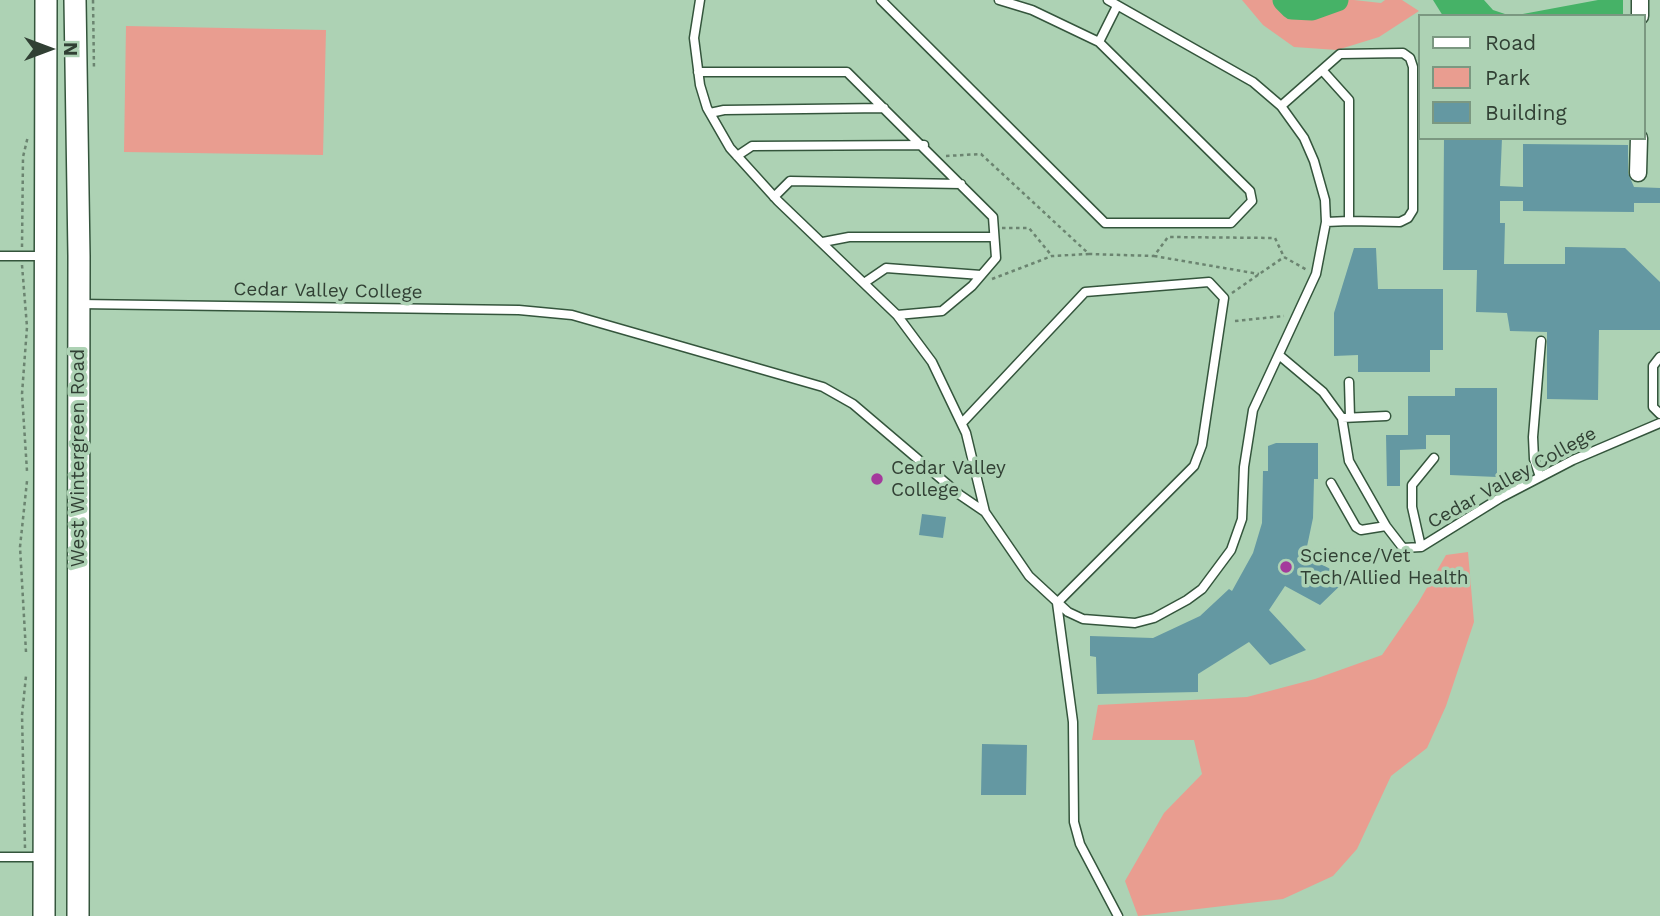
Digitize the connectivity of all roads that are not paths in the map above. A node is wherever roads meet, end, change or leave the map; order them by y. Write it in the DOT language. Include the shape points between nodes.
graph roads {
  1 [pos="46,0"];
  2 [pos="75,0"];
  3 [pos="700,0"];
  4 [pos="881,0"];
  5 [pos="999,0"];
  6 [pos="1108,0"];
  7 [pos="1117,5"];
  8 [pos="1099,42"];
  9 [pos="1322,70"];
  10 [pos="698,72"];
  11 [pos="1281,106"];
  12 [pos="884,108"];
  13 [pos="710,113"];
  14 [pos="1639,140"];
  15 [pos="924,145"];
  16 [pos="737,156"];
  17 [pos="1638,173"];
  18 [pos="961,184"];
  19 [pos="774,197"];
  20 [pos="1349,221"];
  21 [pos="1326,222"];
  22 [pos="993,237"];
  23 [pos="823,242"];
  24 [pos="0,256"];
  25 [pos="46,256"];
  26 [pos="79,256"];
  27 [pos="981,275"];
  28 [pos="864,283"];
  29 [pos="79,304"];
  30 [pos="897,316"];
  31 [pos="1541,341"];
  32 [pos="1279,355"];
  33 [pos="1660,357"];
  34 [pos="1349,382"];
  35 [pos="1660,414"];
  36 [pos="1386,416"];
  37 [pos="1346,417"];
  38 [pos="962,423"];
  39 [pos="1660,423"];
  40 [pos="1434,458"];
  41 [pos="1540,477"];
  42 [pos="1331,483"];
  43 [pos="985,512"];
  44 [pos="1386,526"];
  45 [pos="1421,547"];
  46 [pos="1057,603"];
  47 [pos="0,856"];
  48 [pos="35,856"];
  49 [pos="78,858"];
  50 [pos="44,916"];
  51 [pos="78,916"];
  52 [pos="1118,916"];
  1 -- 25 [label="main road, West Wintergreen Road"];
  2 -- 26 [label="main road, West Wintergreen Road"];
  3 -- 10 [label="lane, Cedar Valley College" via="694,38"];
  4 -- 8 [label="lane" via="1105,223 1231,223 1252,201 1250,191"];
  5 -- 8 [label="lane" via="1032,9"];
  6 -- 7 [label="lane, Cedar Valley College"];
  7 -- 8 [label="lane"];
  7 -- 11 [label="lane, Cedar Valley College" via="1254,82"];
  9 -- 11 [label="lane"];
  9 -- 20 [label="lane" via="1349,100"];
  9 -- 20 [label="lane" via="1340,54 1403,53 1413,67 1413,210 1400,222"];
  10 -- 12 [label="lane" via="847,72"];
  10 -- 13 [label="lane, Cedar Valley College"];
  11 -- 21 [label="lane, Cedar Valley College" via="1314,161"];
  12 -- 13 [label="lane"];
  12 -- 15 [label="lane"];
  13 -- 16 [label="lane, Cedar Valley College"];
  14 -- 17 [label="street"];
  15 -- 16 [label="lane" via="752,146"];
  15 -- 18 [label="lane"];
  16 -- 19 [label="lane, Cedar Valley College"];
  18 -- 19 [label="lane" via="790,181"];
  18 -- 22 [label="lane" via="993,217"];
  19 -- 23 [label="lane, Cedar Valley College"];
  20 -- 21 [label="lane"];
  21 -- 32 [label="lane, Cedar Valley College" via="1316,274"];
  22 -- 23 [label="lane" via="849,237"];
  22 -- 27 [label="lane" via="996,258"];
  23 -- 28 [label="lane, Cedar Valley College"];
  24 -- 25 [label="lane"];
  25 -- 26 [label="main road"];
  25 -- 48 [label="main road, West Wintergreen Road"];
  26 -- 29 [label="main road, West Wintergreen Road"];
  27 -- 28 [label="lane" via="886,268"];
  27 -- 30 [label="lane" via="942,312"];
  28 -- 30 [label="lane, Cedar Valley College"];
  29 -- 43 [label="lane, Cedar Valley College" via="519,310 572,315 823,387 853,404"];
  29 -- 49 [label="main road, West Wintergreen Road"];
  30 -- 38 [label="lane, Cedar Valley College" via="932,362"];
  31 -- 41 [label="lane" via="1533,437"];
  32 -- 37 [label="lane, Cedar Valley College"];
  32 -- 46 [label="lane, Cedar Valley College" via="1253,410 1237,538 1202,589 1172,610 1135,623 1083,619"];
  33 -- 35 [label="lane" via="1653,366 1653,408"];
  34 -- 37 [label="lane"];
  36 -- 37 [label="lane"];
  37 -- 44 [label="lane, Cedar Valley College" via="1349,461"];
  38 -- 43 [label="lane, Cedar Valley College"];
  38 -- 46 [label="lane" via="1085,292 1209,282 1224,298 1202,444 1194,466"];
  39 -- 41 [label="lane, Cedar Valley College"];
  40 -- 45 [label="lane" via="1412,485"];
  41 -- 45 [label="lane, Cedar Valley College"];
  42 -- 44 [label="lane" via="1356,527"];
  43 -- 46 [label="lane, Cedar Valley College" via="1029,576"];
  44 -- 45 [label="lane, Cedar Valley College" via="1403,548"];
  46 -- 52 [label="lane" via="1073,722 1074,822 1080,844"];
  47 -- 48 [label="lane"];
  48 -- 49 [label="main road"];
  48 -- 50 [label="main road, West Wintergreen Road"];
  49 -- 51 [label="main road, West Wintergreen Road"];
}
